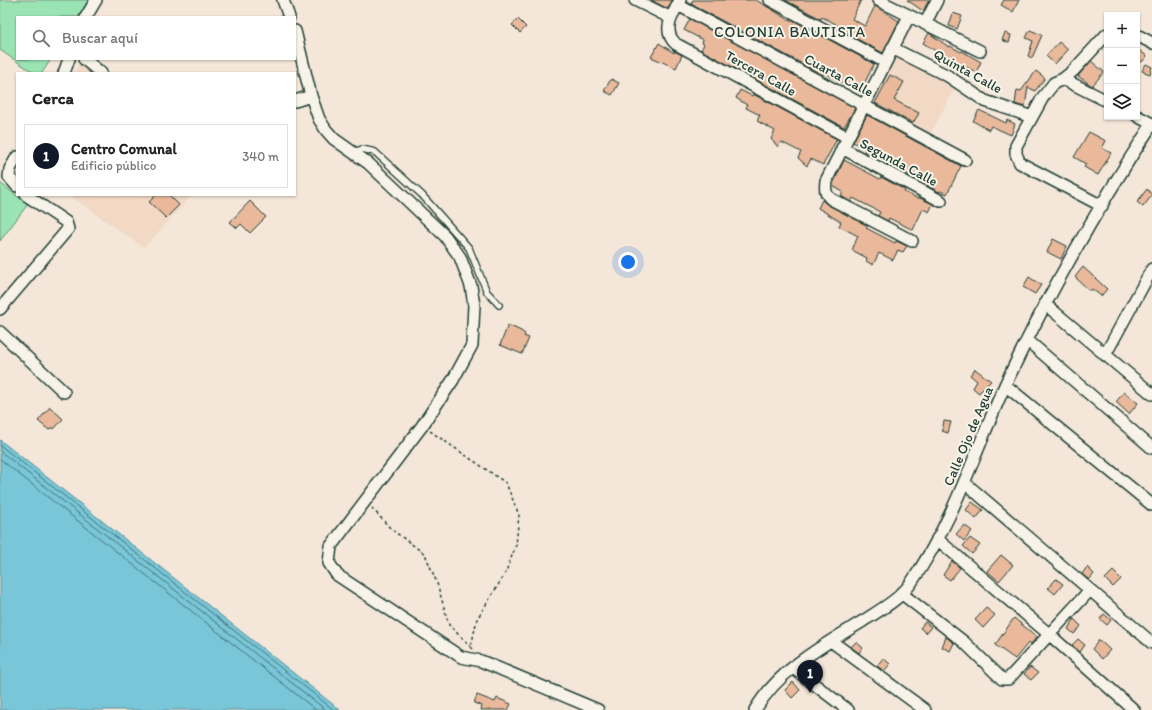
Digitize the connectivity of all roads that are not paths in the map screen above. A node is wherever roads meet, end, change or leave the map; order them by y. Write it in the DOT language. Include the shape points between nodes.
graph roads {
  1 [pos="96,0"];
  2 [pos="283,0"];
  3 [pos="635,0"];
  4 [pos="770,0"];
  5 [pos="878,0"];
  6 [pos="937,0"];
  7 [pos="679,3"];
  8 [pos="87,16"];
  9 [pos="290,16"];
  10 [pos="909,16"];
  11 [pos="669,24"];
  12 [pos="925,24"];
  13 [pos="296,35"];
  14 [pos="1104,37"];
  15 [pos="1140,37"];
  16 [pos="1152,43"];
  17 [pos="892,48"];
  18 [pos="980,51"];
  19 [pos="69,60"];
  20 [pos="85,60"];
  21 [pos="885,62"];
  22 [pos="64,72"];
  23 [pos="100,72"];
  24 [pos="1063,79"];
  25 [pos="312,96"];
  26 [pos="1104,100"];
  27 [pos="296,101"];
  28 [pos="864,105"];
  29 [pos="1032,117"];
  30 [pos="1140,118"];
  31 [pos="1152,124"];
  32 [pos="847,137"];
  33 [pos="842,148"];
  34 [pos="354,152"];
  35 [pos="16,159"];
  36 [pos="965,160"];
  37 [pos="16,185"];
  38 [pos="27,196"];
  39 [pos="941,202"];
  40 [pos="1102,206"];
  41 [pos="912,241"];
  42 [pos="1152,269"];
  43 [pos="1046,304"];
  44 [pos="500,305"];
  45 [pos="0,309"];
  46 [pos="0,332"];
  47 [pos="1028,340"];
  48 [pos="1105,355"];
  49 [pos="1006,385"];
  50 [pos="64,392"];
  51 [pos="1152,394"];
  52 [pos="1152,448"];
  53 [pos="965,483"];
  54 [pos="1152,505"];
  55 [pos="937,539"];
  56 [pos="1090,590"];
  57 [pos="901,593"];
  58 [pos="1050,635"];
  59 [pos="831,641"];
  60 [pos="1152,643"];
  61 [pos="793,668"];
  62 [pos="598,710"];
  63 [pos="755,710"];
  64 [pos="848,710"];
  65 [pos="925,710"];
  66 [pos="1134,710"];
  1 -- 8 [label="street"];
  2 -- 9 [label="street"];
  3 -- 11 [label="street"];
  4 -- 21 [label="street"];
  5 -- 10 [label="street"];
  6 -- 12 [label="street"];
  7 -- 11 [label="street"];
  7 -- 28 [label="street, Cuarta Calle"];
  10 -- 12 [label="street"];
  10 -- 17 [label="street"];
  11 -- 32 [label="street, Tercera Calle" via="669,35 676,44"];
  12 -- 18 [label="street"];
  13 -- 25 [label="street"];
  14 -- 24 [label="street"];
  15 -- 16 [label="street"];
  17 -- 21 [label="street"];
  17 -- 29 [label="street, Quinta Calle" via="948,76 984,101"];
  19 -- 22 [label="street"];
  20 -- 23 [label="street"];
  21 -- 28 [label="street"];
  24 -- 26 [label="street"];
  24 -- 29 [label="street" via="1054,83"];
  25 -- 27 [label="street"];
  25 -- 34 [label="street" via="319,119 326,130 334,139"];
  28 -- 32 [label="street"];
  28 -- 36 [label="street, Cuarta Calle"];
  29 -- 40 [label="street" via="1016,146 1020,163"];
  30 -- 31 [label="street"];
  31 -- 40 [label="street, Calle Ojo de Agua"];
  32 -- 33 [label="street"];
  33 -- 39 [label="street, Segunda Calle"];
  33 -- 41 [label="street" via="826,181 827,195"];
  34 -- 44 [label="lane" via="362,149 375,152 422,195 469,248 487,292"];
  34 -- 62 [label="street" via="445,236 460,257 471,286 474,304 472,345 453,380 422,426 331,546 329,563 337,575 461,657 481,661"];
  35 -- 37 [label="street" via="9,177"];
  38 -- 45 [label="street" via="66,222 68,229"];
  40 -- 43 [label="street, Calle Ojo de Agua"];
  42 -- 48 [label="street"];
  43 -- 47 [label="street, Calle Ojo de Agua"];
  43 -- 48 [label="street"];
  46 -- 50 [label="street"];
  47 -- 49 [label="street, Calle Ojo de Agua"];
  47 -- 52 [label="street"];
  48 -- 51 [label="street"];
  49 -- 53 [label="street, Calle Ojo de Agua"];
  49 -- 54 [label="street"];
  53 -- 55 [label="street, Calle Ojo de Agua"];
  53 -- 56 [label="street"];
  55 -- 57 [label="street, Calle Ojo de Agua" via="923,564"];
  55 -- 58 [label="street"];
  56 -- 58 [label="street"];
  56 -- 60 [label="street"];
  57 -- 58 [label="street" via="964,642 1002,679 1008,679"];
  57 -- 59 [label="street, Calle Ojo de Agua" via="880,610"];
  58 -- 66 [label="street"];
  59 -- 61 [label="street, Calle Ojo de Agua"];
  59 -- 65 [label="street"];
  61 -- 63 [label="street, Calle Ojo de Agua" via="775,683"];
  61 -- 64 [label="street"];
}
